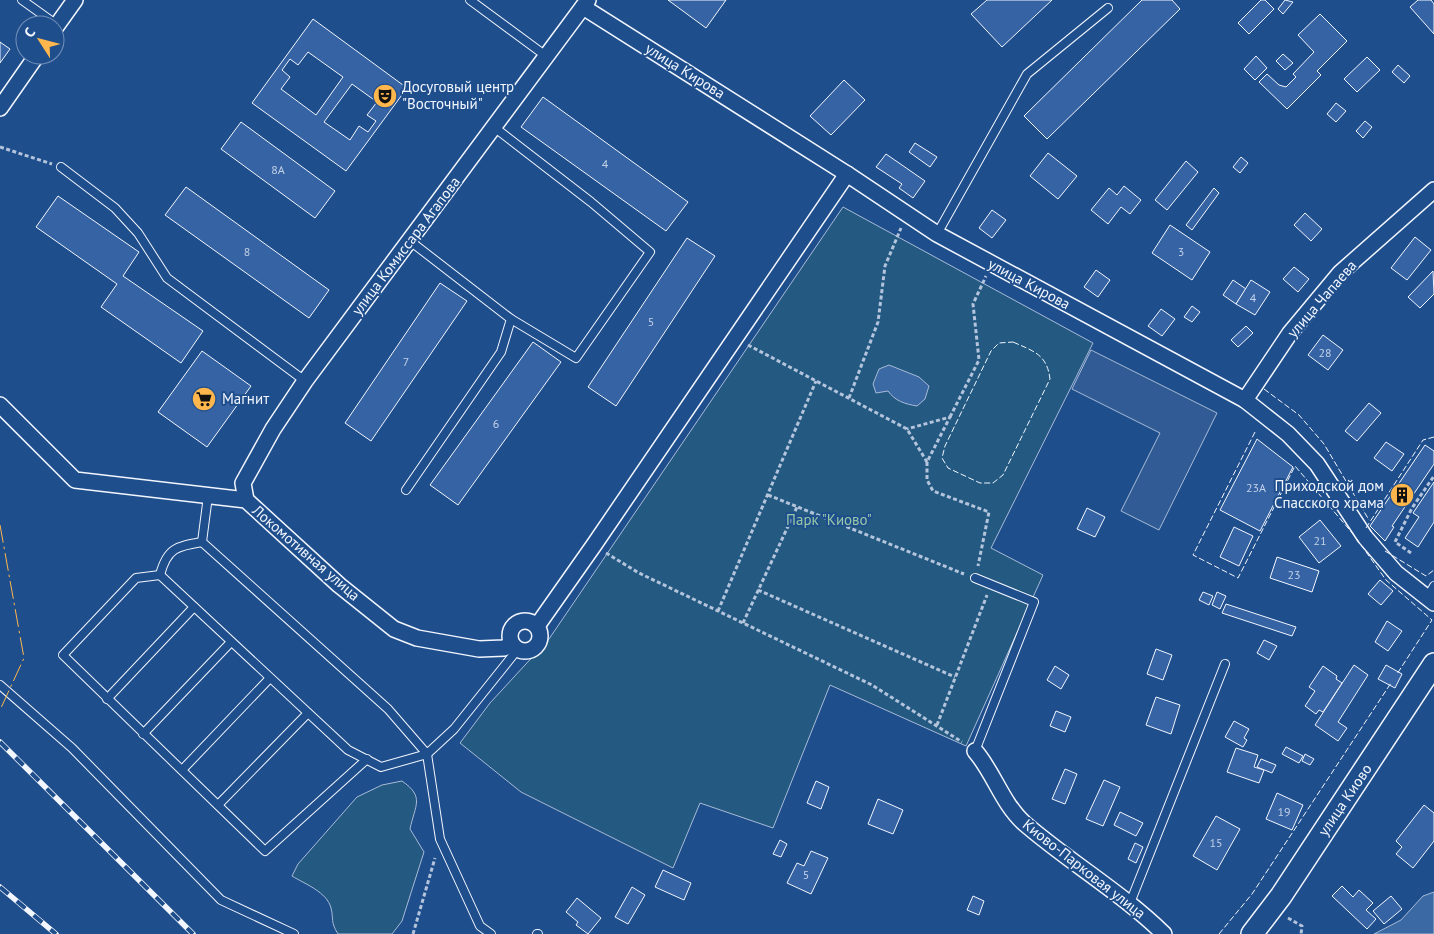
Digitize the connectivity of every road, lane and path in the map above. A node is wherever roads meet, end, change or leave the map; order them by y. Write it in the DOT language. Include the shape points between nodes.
graph roads {
  1 [pos="22,0"];
  2 [pos="75,0"];
  3 [pos="470,0"];
  4 [pos="586,3"];
  5 [pos="1108,8"];
  6 [pos="41,15"];
  7 [pos="64,15"];
  8 [pos="546,56"];
  9 [pos="30,65"];
  10 [pos="2,102"];
  11 [pos="494,127"];
  12 [pos="0,147"];
  13 [pos="61,167"];
  14 [pos="847,174"];
  15 [pos="1434,190"];
  16 [pos="906,214"];
  17 [pos="937,234"];
  18 [pos="410,241"];
  19 [pos="992,265"];
  20 [pos="511,319"];
  21 [pos="735,338"];
  22 [pos="305,381"];
  23 [pos="816,381"];
  24 [pos="849,398"];
  25 [pos="1245,400"];
  26 [pos="0,405"];
  27 [pos="950,417"];
  28 [pos="907,429"];
  29 [pos="927,462"];
  30 [pos="1434,476"];
  31 [pos="406,490"];
  32 [pos="768,495"];
  33 [pos="208,496"];
  34 [pos="246,500"];
  35 [pos="796,507"];
  36 [pos="202,542"];
  37 [pos="594,546"];
  38 [pos="1411,553"];
  39 [pos="160,575"];
  40 [pos="975,578"];
  41 [pos="991,585"];
  42 [pos="758,590"];
  43 [pos="1432,596"];
  44 [pos="194,607"];
  45 [pos="718,611"];
  46 [pos="743,623"];
  47 [pos="537,626"];
  48 [pos="231,642"];
  49 [pos="515,646"];
  50 [pos="1225,664"];
  51 [pos="1434,664"];
  52 [pos="955,677"];
  53 [pos="270,678"];
  54 [pos="0,686"];
  55 [pos="107,699"];
  56 [pos="308,713"];
  57 [pos="937,725"];
  58 [pos="143,734"];
  59 [pos="975,752"];
  60 [pos="427,754"];
  61 [pos="367,759"];
  62 [pos="182,770"];
  63 [pos="218,805"];
  64 [pos="440,839"];
  65 [pos="1130,903"];
  66 [pos="1272,908"];
  67 [pos="294,934"];
  68 [pos="413,934"];
  69 [pos="491,934"];
  70 [pos="1164,934"];
  71 [pos="1252,934"];
  72 [pos="1301,934"];
  1 -- 6 [label="lane"];
  2 -- 7 [label="street"];
  3 -- 8 [label="lane"];
  4 -- 8 [label="street, улица Комиссара Агапова"];
  4 -- 14 [label="street, улица Кирова"];
  5 -- 17 [label="lane" via="1028,74"];
  8 -- 11 [label="street, улица Комиссара Агапова"];
  9 -- 10 [label="street"];
  11 -- 18 [label="street, улица Комиссара Агапова"];
  11 -- 20 [label="lane" via="650,252 576,358"];
  12 -- 13 [label="path"];
  13 -- 22 [label="lane" via="115,208 138,233 167,278"];
  14 -- 16 [label="street, улица Кирова"];
  14 -- 21 [label="street"];
  15 -- 25 [label="street, улица Чапаева" via="1340,273 1290,333"];
  16 -- 17 [label="street, улица Кирова"];
  16 -- 24 [label="path" via="885,266 878,322"];
  17 -- 19 [label="street, улица Кирова"];
  18 -- 20 [label="lane"];
  18 -- 22 [label="street, улица Комиссара Агапова"];
  19 -- 25 [label="street, улица Кирова"];
  19 -- 27 [label="path" via="973,304 979,360"];
  20 -- 31 [label="lane" via="501,352"];
  21 -- 23 [label="path"];
  21 -- 37 [label="street"];
  22 -- 34 [label="street, улица Комиссара Агапова" via="243,482"];
  23 -- 24 [label="path"];
  23 -- 32 [label="path"];
  24 -- 28 [label="path"];
  25 -- 43 [label="street, улица Кирова" via="1288,434 1317,464 1365,536 1396,573"];
  26 -- 33 [label="street, Локомотивная улица" via="75,480"];
  27 -- 28 [label="path"];
  27 -- 29 [label="path"];
  28 -- 29 [label="path"];
  29 -- 40 [label="path" via="927,480 933,491 989,512"];
  30 -- 38 [label="path" via="1412,508 1395,542"];
  32 -- 35 [label="path"];
  32 -- 45 [label="path"];
  33 -- 34 [label="street, Локомотивная улица"];
  33 -- 36 [label="lane"];
  34 -- 49 [label="street, Локомотивная улица" via="339,585 394,628 417,638 480,649"];
  35 -- 40 [label="path"];
  35 -- 42 [label="path"];
  36 -- 39 [label="lane" via="178,545 163,562"];
  36 -- 60 [label="lane" via="388,709"];
  37 -- 45 [label="path" via="638,573"];
  37 -- 47 [label="street"];
  39 -- 44 [label="lane"];
  39 -- 55 [label="lane" via="136,578 63,655"];
  40 -- 41 [label="lane"];
  41 -- 52 [label="path"];
  41 -- 59 [label="lane" via="1034,602"];
  42 -- 46 [label="path"];
  42 -- 52 [label="path"];
  44 -- 48 [label="lane"];
  44 -- 55 [label="lane"];
  45 -- 46 [label="path"];
  46 -- 57 [label="path" via="872,685"];
  47 -- 49 [label="street, Локомотивная улица" via="541,637 539,642 530,650"];
  47 -- 49 [label="street" via="527,620 516,623 510,633"];
  48 -- 53 [label="lane"];
  48 -- 58 [label="lane"];
  49 -- 60 [label="lane" via="454,729"];
  50 -- 65 [label="lane"];
  51 -- 66 [label="main road, улица Киово"];
  52 -- 57 [label="path"];
  53 -- 56 [label="lane"];
  53 -- 62 [label="lane"];
  54 -- 67 [label="lane" via="72,748 221,900"];
  55 -- 58 [label="lane"];
  56 -- 61 [label="lane" via="348,750"];
  56 -- 63 [label="lane"];
  57 -- 59 [label="path"];
  58 -- 62 [label="lane"];
  59 -- 65 [label="street, Киово-Парковая улица" via="988,766 998,791 1022,822"];
  60 -- 61 [label="lane" via="381,767"];
  60 -- 64 [label="lane"];
  61 -- 63 [label="lane" via="266,851"];
  62 -- 63 [label="lane"];
  64 -- 68 [label="path"];
  64 -- 69 [label="lane" via="480,926"];
  65 -- 70 [label="street, Киово-Парковая улица"];
  66 -- 71 [label="main road, улица Киово"];
  66 -- 72 [label="path" via="1302,926"];
}
